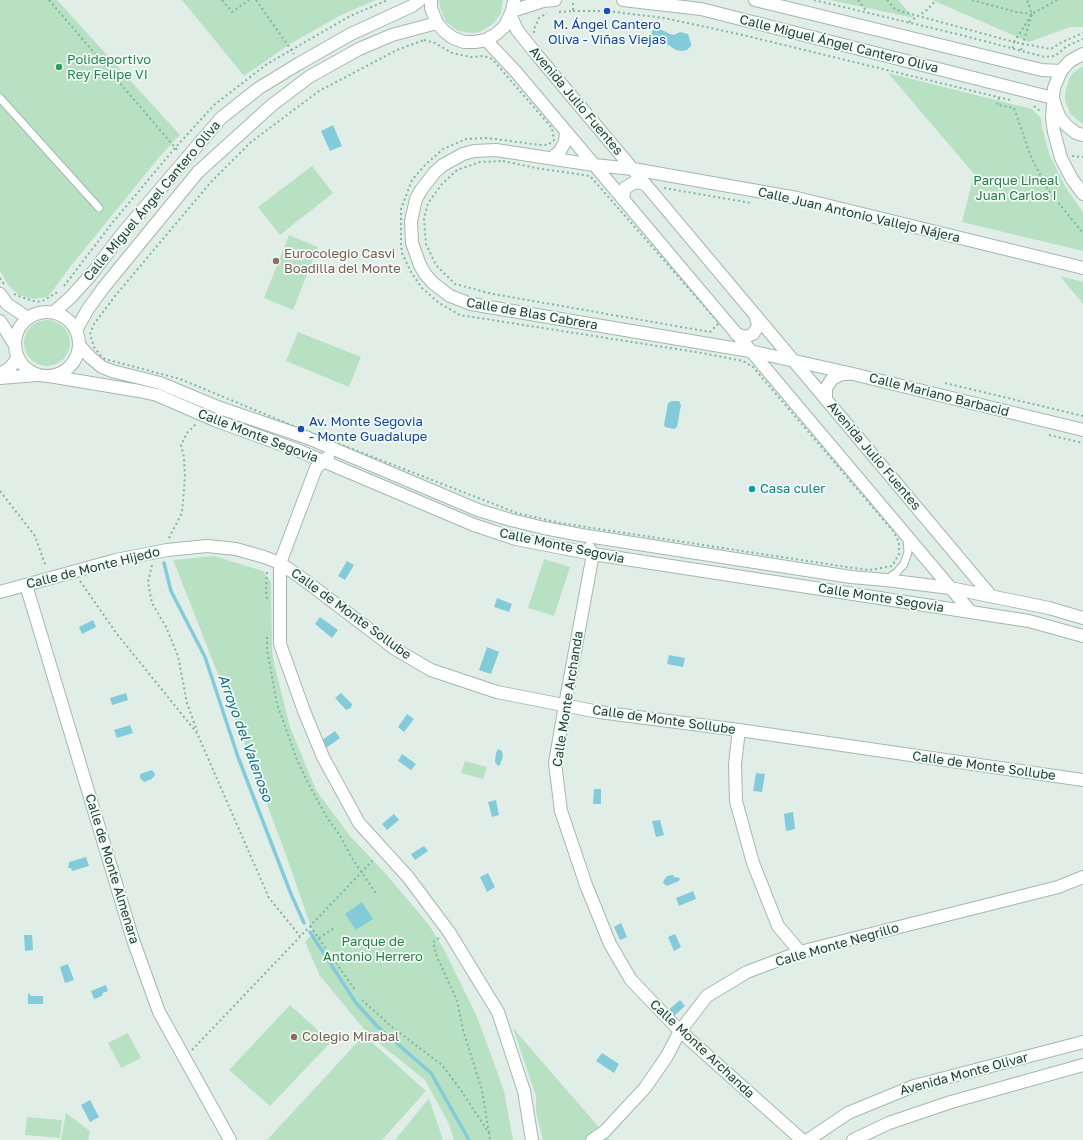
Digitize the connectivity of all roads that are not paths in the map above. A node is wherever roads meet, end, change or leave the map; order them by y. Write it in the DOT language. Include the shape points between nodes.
graph roads {
  1 [pos="420,0"];
  2 [pos="431,0"];
  3 [pos="623,0"];
  4 [pos="755,0"];
  5 [pos="555,6"];
  6 [pos="512,9"];
  7 [pos="436,23"];
  8 [pos="486,40"];
  9 [pos="1083,54"];
  10 [pos="1061,71"];
  11 [pos="0,98"];
  12 [pos="1053,98"];
  13 [pos="566,131"];
  14 [pos="1083,135"];
  15 [pos="552,158"];
  16 [pos="594,165"];
  17 [pos="633,169"];
  18 [pos="645,184"];
  19 [pos="1083,194"];
  20 [pos="623,198"];
  21 [pos="99,208"];
  22 [pos="1083,268"];
  23 [pos="0,294"];
  24 [pos="54,312"];
  25 [pos="756,317"];
  26 [pos="28,318"];
  27 [pos="0,321"];
  28 [pos="76,330"];
  29 [pos="736,334"];
  30 [pos="79,345"];
  31 [pos="16,351"];
  32 [pos="750,351"];
  33 [pos="795,361"];
  34 [pos="0,374"];
  35 [pos="853,374"];
  36 [pos="43,375"];
  37 [pos="0,378"];
  38 [pos="826,399"];
  39 [pos="1083,430"];
  40 [pos="308,438"];
  41 [pos="339,452"];
  42 [pos="318,463"];
  43 [pos="581,535"];
  44 [pos="907,537"];
  45 [pos="613,540"];
  46 [pos="593,554"];
  47 [pos="280,564"];
  48 [pos="886,580"];
  49 [pos="26,585"];
  50 [pos="950,588"];
  51 [pos="0,592"];
  52 [pos="991,596"];
  53 [pos="974,612"];
  54 [pos="1083,618"];
  55 [pos="1083,636"];
  56 [pos="565,705"];
  57 [pos="739,730"];
  58 [pos="1083,780"];
  59 [pos="1083,877"];
  60 [pos="800,952"];
  61 [pos="680,1031"];
  62 [pos="1083,1042"];
  63 [pos="1083,1065"];
  64 [pos="230,1140"];
  65 [pos="532,1140"];
  66 [pos="592,1140"];
  67 [pos="802,1140"];
  68 [pos="808,1140"];
  69 [pos="853,1140"];
  1 -- 24 [label="street, Calle Miguel Ángel Cantero Oliva" via="300,62 259,88 221,118 122,234 90,276"];
  2 -- 7 [label="street"];
  3 -- 12 [label="street, Calle Miguel Ángel Cantero Oliva" via="701,9"];
  4 -- 10 [label="street, Calle Miguel Ángel Cantero Oliva" via="1042,70"];
  5 -- 6 [label="street" via="543,1"];
  6 -- 8 [label="street" via="505,26"];
  6 -- 17 [label="street, Avenida Julio Fuentes" via="517,30"];
  7 -- 8 [label="street" via="444,32 464,42"];
  7 -- 28 [label="street, Calle Miguel Ángel Cantero Oliva" via="385,38 359,49 309,77 272,105 198,172 104,287"];
  8 -- 13 [label="street, Avenida Julio Fuentes" via="513,74"];
  9 -- 10 [label="street" via="1070,61"];
  10 -- 12 [label="street" via="1055,84"];
  11 -- 21 [label="lane"];
  12 -- 14 [label="street" via="1060,118 1076,133"];
  12 -- 19 [label="street" via="1052,118 1061,158 1072,180"];
  13 -- 15 [label="street" via="565,142"];
  13 -- 16 [label="street, Avenida Julio Fuentes"];
  15 -- 16 [label="street, Calle de Blas Cabrera"];
  15 -- 32 [label="street, Calle de Blas Cabrera" via="496,150 474,151 458,156 435,172 416,200 411,221 415,254 425,274 433,283 450,296 471,304"];
  16 -- 17 [label="street, Calle de Blas Cabrera"];
  16 -- 20 [label="street, Avenida Julio Fuentes"];
  17 -- 18 [label="street, Avenida Julio Fuentes"];
  17 -- 22 [label="street, Calle Juan Antonio Vallejo Nájera" via="797,198"];
  18 -- 20 [label="street" via="635,182 625,188"];
  18 -- 25 [label="street, Avenida Julio Fuentes"];
  20 -- 29 [label="street, Avenida Julio Fuentes"];
  23 -- 26 [label="street" via="7,304"];
  24 -- 26 [label="street" via="40,312"];
  24 -- 28 [label="street" via="67,318"];
  25 -- 29 [label="street" via="758,326 753,334 745,337"];
  25 -- 33 [label="street, Avenida Julio Fuentes"];
  26 -- 31 [label="street" via="18,330"];
  27 -- 31 [label="street"];
  28 -- 30 [label="street"];
  29 -- 32 [label="street, Avenida Julio Fuentes"];
  30 -- 36 [label="street" via="75,360 64,371"];
  30 -- 40 [label="street, Calle Monte Segovia" via="102,367 160,383 220,408"];
  31 -- 34 [label="street" via="10,368"];
  31 -- 36 [label="street" via="26,368"];
  32 -- 33 [label="street, Calle de Blas Cabrera"];
  32 -- 44 [label="street, Avenida Julio Fuentes"];
  33 -- 35 [label="street, Calle Mariano Barbacid"];
  33 -- 38 [label="street, Avenida Julio Fuentes"];
  35 -- 38 [label="street" via="842,374 832,379 826,388"];
  35 -- 39 [label="street, Calle Mariano Barbacid"];
  36 -- 37 [label="street"];
  36 -- 42 [label="street, Calle Monte Segovia" via="157,395"];
  38 -- 52 [label="street, Avenida Julio Fuentes"];
  40 -- 41 [label="street, Calle Monte Segovia"];
  40 -- 42 [label="street"];
  41 -- 42 [label="street"];
  41 -- 43 [label="street, Calle Monte Segovia" via="478,510"];
  42 -- 46 [label="street, Calle Monte Segovia" via="516,539"];
  42 -- 47 [label="street"];
  43 -- 45 [label="street, Calle Monte Segovia"];
  43 -- 46 [label="street"];
  44 -- 48 [label="lane" via="908,552 904,564"];
  44 -- 50 [label="street, Avenida Julio Fuentes"];
  45 -- 46 [label="street"];
  45 -- 48 [label="street, Calle Monte Segovia" via="851,577"];
  46 -- 53 [label="street, Calle Monte Segovia"];
  46 -- 56 [label="street, Calle Monte Archanda"];
  47 -- 49 [label="street, Calle de Monte Hijedo" via="236,550 207,546 160,551 116,560"];
  47 -- 56 [label="street, Calle de Monte Sollube" via="395,649 431,670 497,692"];
  47 -- 65 [label="street" via="280,644 323,757 359,823 408,877 449,932 498,1012 524,1091"];
  48 -- 50 [label="street, Calle Monte Segovia"];
  49 -- 51 [label="street, Calle de Monte Hijedo"];
  49 -- 64 [label="street, Calle de Monte Almenara" via="133,940 159,1012"];
  50 -- 52 [label="street, Calle Monte Segovia"];
  50 -- 53 [label="street, Avenida Julio Fuentes"];
  52 -- 53 [label="street" via="985,608"];
  52 -- 54 [label="street, Calle Monte Segovia"];
  53 -- 55 [label="street, Calle Monte Segovia" via="1029,621"];
  56 -- 57 [label="street, Calle de Monte Sollube"];
  56 -- 61 [label="street, Calle Monte Archanda" via="555,763 561,811 586,885 610,944 631,980"];
  57 -- 58 [label="street, Calle de Monte Sollube"];
  57 -- 60 [label="street" via="735,764 736,801 753,863 778,926"];
  59 -- 60 [label="street, Calle Monte Negrillo" via="1058,887"];
  60 -- 61 [label="street, Calle Monte Negrillo" via="746,972 707,996"];
  61 -- 66 [label="street, Calle Monte Negrillo" via="667,1056 645,1088 604,1132"];
  61 -- 67 [label="street, Calle Monte Archanda"];
  62 -- 68 [label="street, Avenida Monte Olivar" via="914,1086 848,1114"];
  63 -- 69 [label="street, Avenida Monte Olivar" via="951,1102 889,1123"];
}
